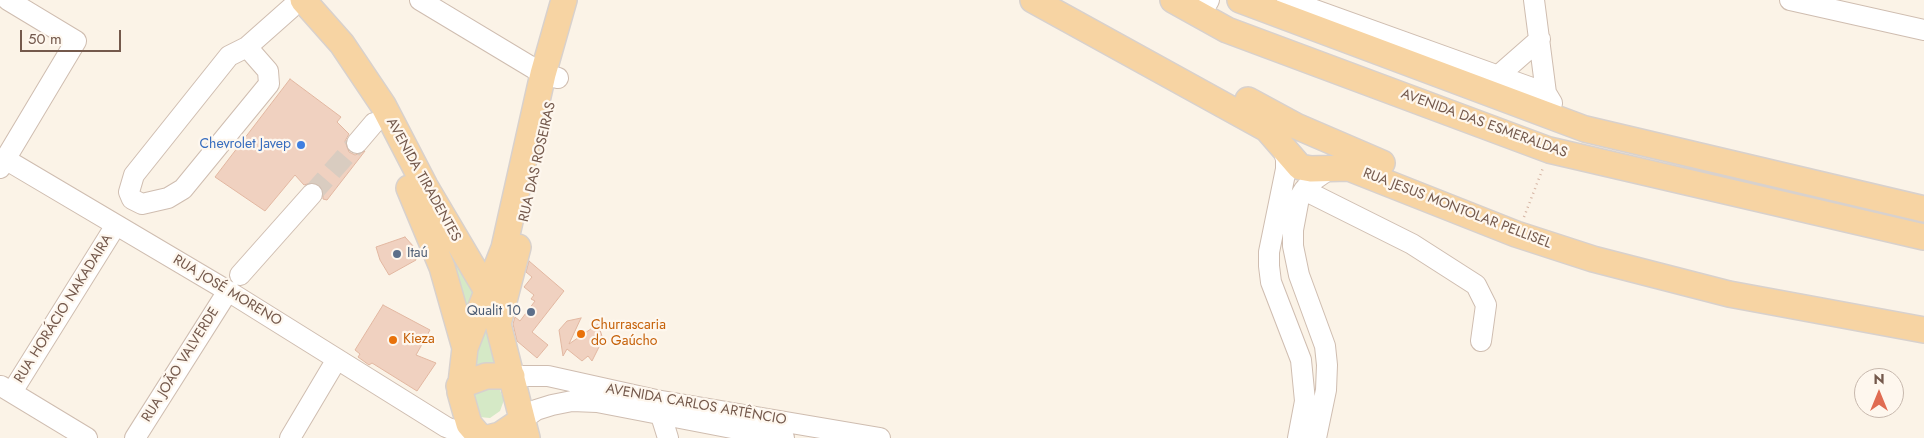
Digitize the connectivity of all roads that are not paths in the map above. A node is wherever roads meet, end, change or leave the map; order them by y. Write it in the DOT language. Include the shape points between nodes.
graph roads {
  1 [pos="8,0"];
  2 [pos="420,0"];
  3 [pos="564,0"];
  4 [pos="581,0"];
  5 [pos="1033,0"];
  6 [pos="1059,0"];
  7 [pos="1173,0"];
  8 [pos="1240,0"];
  9 [pos="1287,0"];
  10 [pos="1534,0"];
  11 [pos="1790,0"];
  12 [pos="293,3"];
  13 [pos="1205,8"];
  14 [pos="1924,30"];
  15 [pos="1540,39"];
  16 [pos="247,47"];
  17 [pos="1499,75"];
  18 [pos="550,76"];
  19 [pos="1546,93"];
  20 [pos="1560,120"];
  21 [pos="374,123"];
  22 [pos="1296,126"];
  23 [pos="357,143"];
  24 [pos="1282,146"];
  25 [pos="1334,156"];
  26 [pos="3,164"];
  27 [pos="1304,190"];
  28 [pos="312,194"];
  29 [pos="1924,209"];
  30 [pos="116,225"];
  31 [pos="1924,235"];
  32 [pos="504,248"];
  33 [pos="468,261"];
  34 [pos="240,275"];
  35 [pos="486,291"];
  36 [pos="228,292"];
  37 [pos="1924,314"];
  38 [pos="498,324"];
  39 [pos="1924,330"];
  40 [pos="1481,341"];
  41 [pos="465,348"];
  42 [pos="337,359"];
  43 [pos="512,376"];
  44 [pos="6,389"];
  45 [pos="460,389"];
  46 [pos="658,408"];
  47 [pos="524,429"];
  48 [pos="442,433"];
  49 [pos="857,436"];
  50 [pos="87,438"];
  51 [pos="135,438"];
  52 [pos="290,438"];
  53 [pos="475,438"];
  54 [pos="481,438"];
  55 [pos="488,438"];
  56 [pos="668,438"];
  57 [pos="784,438"];
  58 [pos="880,438"];
  59 [pos="1298,438"];
  60 [pos="1316,438"];
  1 -- 26 [label="street" via="76,41"];
  2 -- 18 [label="street"];
  3 -- 18 [label="main road, RUA DAS ROSEIRAS"];
  4 -- 18 [label="main road, RUA DAS ROSEIRAS"];
  5 -- 24 [label="main road, RUA JESUS MONTOLAR PELLISEL" via="1267,129"];
  6 -- 22 [label="main road, RUA JESUS MONTOLAR PELLISEL"];
  7 -- 13 [label="main road, AVENIDA DAS ESMERALDAS"];
  8 -- 20 [label="main road"];
  9 -- 17 [label="street"];
  10 -- 15 [label="street"];
  11 -- 14 [label="street"];
  12 -- 16 [label="street"];
  12 -- 21 [label="main road, AVENIDA TIRADENTES" via="330,53"];
  12 -- 33 [label="main road, AVENIDA TIRADENTES" via="342,44 382,105"];
  13 -- 31 [label="main road, AVENIDA DAS ESMERALDAS" via="1227,30 1549,150"];
  15 -- 17 [label="street"];
  15 -- 19 [label="street"];
  16 -- 16 [label="street" via="268,71 268,84 183,189 168,198 142,204 132,199 129,192 134,175 229,56"];
  17 -- 19 [label="street"];
  18 -- 32 [label="main road, RUA DAS ROSEIRAS"];
  18 -- 38 [label="main road, RUA DAS ROSEIRAS" via="513,269"];
  19 -- 20 [label="street"];
  20 -- 29 [label="main road" via="1602,133"];
  21 -- 23 [label="street"];
  21 -- 41 [label="main road, AVENIDA TIRADENTES" via="414,195 436,249"];
  22 -- 24 [label="main road" via="1288,129"];
  22 -- 25 [label="main road, RUA JESUS MONTOLAR PELLISEL"];
  24 -- 25 [label="main road, RUA JESUS MONTOLAR PELLISEL" via="1300,167 1311,170"];
  24 -- 59 [label="street" via="1286,169 1269,266 1270,282 1301,360 1305,401"];
  25 -- 27 [label="street"];
  25 -- 37 [label="main road, RUA JESUS MONTOLAR PELLISEL" via="1522,222 1742,282"];
  25 -- 39 [label="main road, RUA JESUS MONTOLAR PELLISEL" via="1349,168 1516,234 1592,259 1729,294"];
  26 -- 30 [label="street, RUA JOSÉ MORENO"];
  27 -- 40 [label="street" via="1412,244 1476,284 1486,305"];
  27 -- 60 [label="street" via="1297,208 1292,246 1325,346 1326,390"];
  28 -- 34 [label="street"];
  30 -- 36 [label="street, RUA JOSÉ MORENO"];
  30 -- 44 [label="street, RUA HORÁCIO NAKADAIRA"];
  32 -- 33 [label="main road" via="483,261"];
  32 -- 35 [label="main road, RUA DAS ROSEIRAS"];
  33 -- 35 [label="main road, AVENIDA TIRADENTES"];
  35 -- 38 [label="main road, AVENIDA TIRADENTES"];
  35 -- 41 [label="main road, RUA DAS ROSEIRAS"];
  36 -- 42 [label="street, RUA JOSÉ MORENO"];
  36 -- 51 [label="street, RUA JOÃO VALVERDE"];
  38 -- 43 [label="main road, AVENIDA TIRADENTES"];
  41 -- 45 [label="main road"];
  42 -- 48 [label="street, RUA JOSÉ MORENO"];
  42 -- 52 [label="street"];
  43 -- 45 [label="main road" via="486,376"];
  43 -- 46 [label="street, AVENIDA CARLOS ARTÊNCIO" via="548,376"];
  43 -- 47 [label="main road, AVENIDA TIRADENTES"];
  44 -- 50 [label="street"];
  45 -- 48 [label="street"];
  45 -- 54 [label="main road" via="469,424"];
  46 -- 47 [label="street, AVENIDA CARLOS ARTÊNCIO" via="572,401 536,410"];
  46 -- 49 [label="street, AVENIDA CARLOS ARTÊNCIO"];
  46 -- 56 [label="street"];
  46 -- 57 [label="street, AVENIDA CARLOS ARTÊNCIO"];
  47 -- 55 [label="main road"];
  48 -- 53 [label="street, RUA JOSÉ MORENO"];
  49 -- 58 [label="street, AVENIDA CARLOS ARTÊNCIO"];
}
